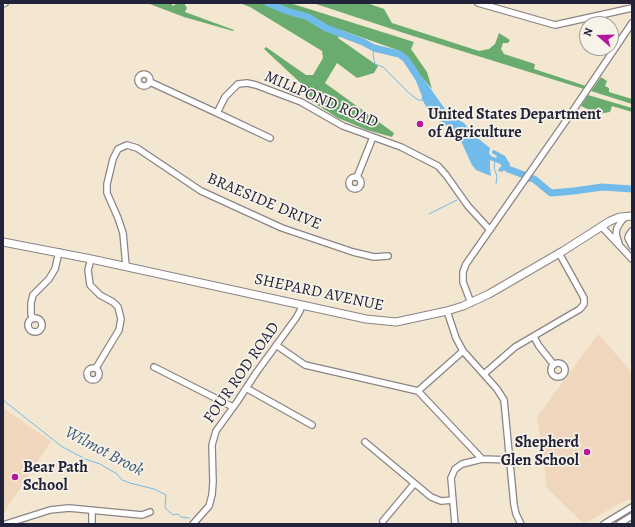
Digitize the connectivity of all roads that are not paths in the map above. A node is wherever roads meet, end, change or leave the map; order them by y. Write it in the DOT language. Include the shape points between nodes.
graph roads {
  1 [pos="478,3"];
  2 [pos="632,8"];
  3 [pos="632,23"];
  4 [pos="150,82"];
  5 [pos="217,113"];
  6 [pos="373,137"];
  7 [pos="270,138"];
  8 [pos="357,177"];
  9 [pos="629,216"];
  10 [pos="602,227"];
  11 [pos="490,230"];
  12 [pos="632,231"];
  13 [pos="3,242"];
  14 [pos="632,246"];
  15 [pos="622,249"];
  16 [pos="59,252"];
  17 [pos="559,253"];
  18 [pos="388,256"];
  19 [pos="91,258"];
  20 [pos="632,259"];
  21 [pos="126,266"];
  22 [pos="471,303"];
  23 [pos="302,305"];
  24 [pos="447,311"];
  25 [pos="32,319"];
  26 [pos="534,337"];
  27 [pos="276,345"];
  28 [pos="463,352"];
  29 [pos="554,365"];
  30 [pos="154,367"];
  31 [pos="96,368"];
  32 [pos="484,374"];
  33 [pos="246,388"];
  34 [pos="418,391"];
  35 [pos="233,407"];
  36 [pos="312,425"];
  37 [pos="365,442"];
  38 [pos="482,459"];
  39 [pos="510,460"];
  40 [pos="414,484"];
  41 [pos="453,500"];
  42 [pos="632,507"];
  43 [pos="92,510"];
  44 [pos="150,512"];
  45 [pos="632,516"];
  46 [pos="383,521"];
  47 [pos="6,524"];
  48 [pos="92,524"];
  49 [pos="193,524"];
  50 [pos="455,524"];
  51 [pos="521,524"];
  52 [pos="604,524"];
  53 [pos="619,524"];
  1 -- 2 [label="street" via="555,25"];
  3 -- 11 [label="street"];
  4 -- 5 [label="street"];
  5 -- 6 [label="street, MILLPOND ROAD" via="225,97 238,84 252,84 301,102 342,126"];
  5 -- 7 [label="street"];
  6 -- 8 [label="street"];
  6 -- 11 [label="street, MILLPOND ROAD" via="401,147 438,166"];
  9 -- 10 [label="main road, SHEPARD AVENUE" via="616,218"];
  9 -- 15 [label="street" via="618,226 616,232"];
  10 -- 15 [label="street"];
  10 -- 17 [label="main road, SHEPARD AVENUE"];
  11 -- 22 [label="street" via="462,272"];
  12 -- 14 [label="street" via="628,237"];
  13 -- 16 [label="main road, SHEPARD AVENUE"];
  15 -- 20 [label="street"];
  16 -- 19 [label="main road, SHEPARD AVENUE"];
  16 -- 25 [label="street" via="55,269 34,295 31,303"];
  17 -- 22 [label="main road, SHEPARD AVENUE"];
  17 -- 26 [label="street" via="584,298 584,304"];
  18 -- 21 [label="street, BRAESIDE DRIVE" via="374,257 353,252 282,228 221,201 137,148 127,145 118,149 107,184 107,193 123,233"];
  19 -- 21 [label="main road, SHEPARD AVENUE"];
  19 -- 31 [label="street" via="88,270 90,285 118,307 121,319 118,330"];
  21 -- 23 [label="main road, SHEPARD AVENUE"];
  22 -- 24 [label="main road, SHEPARD AVENUE"];
  23 -- 24 [label="main road, SHEPARD AVENUE" via="387,322 406,321"];
  23 -- 27 [label="street, FOUR ROD ROAD"];
  24 -- 28 [label="street"];
  26 -- 29 [label="street"];
  26 -- 32 [label="street" via="515,347"];
  27 -- 33 [label="street, FOUR ROD ROAD"];
  27 -- 34 [label="street" via="305,366"];
  28 -- 32 [label="street"];
  28 -- 34 [label="street"];
  30 -- 35 [label="street"];
  32 -- 39 [label="street" via="504,400"];
  33 -- 35 [label="street, FOUR ROD ROAD"];
  33 -- 36 [label="street"];
  34 -- 38 [label="street"];
  35 -- 49 [label="street, FOUR ROD ROAD" via="214,435 213,482 209,506"];
  37 -- 40 [label="street"];
  38 -- 39 [label="street"];
  38 -- 41 [label="street" via="462,464 455,469 451,478"];
  39 -- 51 [label="street" via="514,505"];
  40 -- 41 [label="street" via="431,497 441,501"];
  40 -- 46 [label="street"];
  41 -- 50 [label="street"];
  42 -- 52 [label="street"];
  43 -- 44 [label="street" via="142,515"];
  43 -- 47 [label="street" via="50,510"];
  43 -- 48 [label="street"];
  45 -- 53 [label="street"];
}
